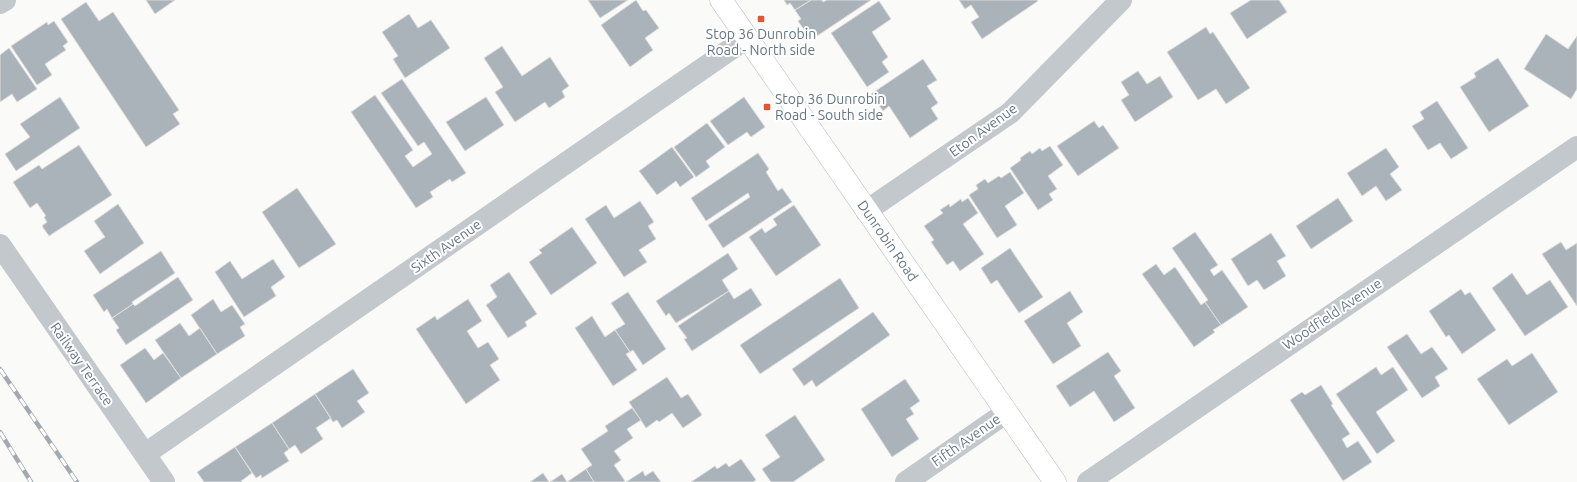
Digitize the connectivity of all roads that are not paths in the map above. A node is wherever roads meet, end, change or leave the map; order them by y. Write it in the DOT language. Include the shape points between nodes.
graph roads {
  1 [pos="5,0"];
  2 [pos="721,0"];
  3 [pos="1121,0"];
  4 [pos="0,3"];
  5 [pos="747,38"];
  6 [pos="1577,147"];
  7 [pos="866,211"];
  8 [pos="0,245"];
  9 [pos="1007,412"];
  10 [pos="145,454"];
  11 [pos="164,482"];
  12 [pos="906,482"];
  13 [pos="1055,482"];
  14 [pos="1088,482"];
  1 -- 4 [label="street"];
  2 -- 5 [label="street, Dunrobin Road"];
  3 -- 7 [label="street, Eton Avenue" via="1010,113"];
  5 -- 7 [label="street, Dunrobin Road"];
  5 -- 10 [label="street, Sixth Avenue"];
  6 -- 14 [label="street, Woodfield Avenue"];
  7 -- 9 [label="street, Dunrobin Road"];
  8 -- 10 [label="street, Railway Terrace"];
  9 -- 12 [label="street, Fifth Avenue"];
  9 -- 13 [label="street, Dunrobin Road"];
  10 -- 11 [label="street, Railway Terrace"];
}
